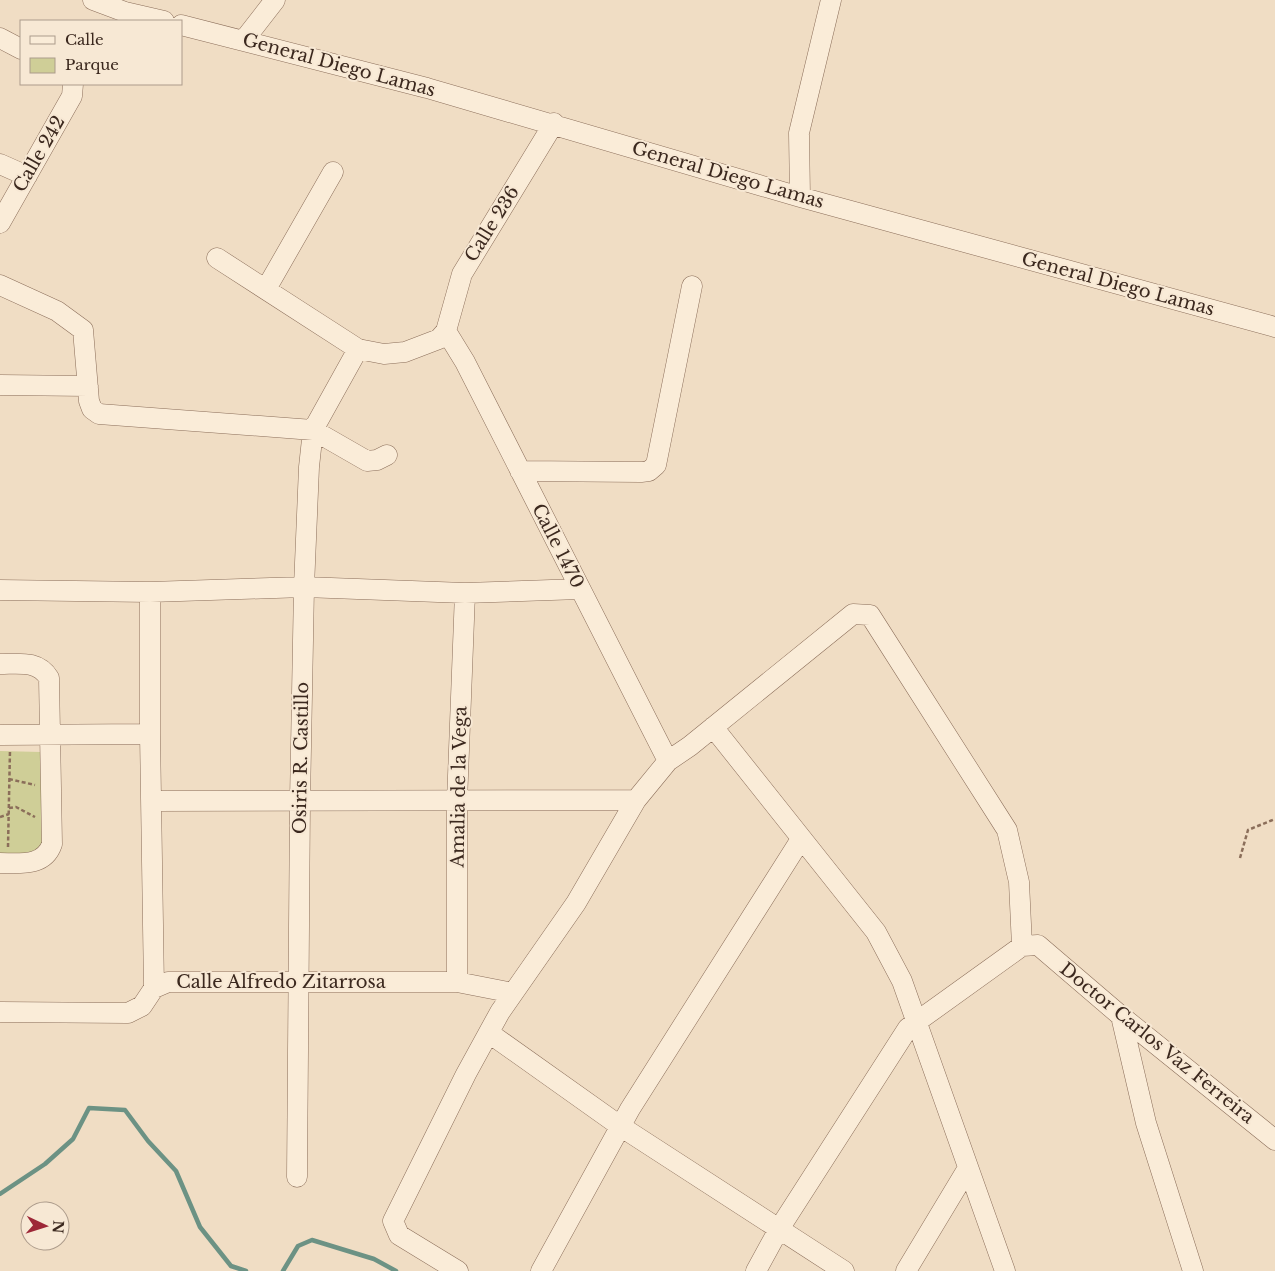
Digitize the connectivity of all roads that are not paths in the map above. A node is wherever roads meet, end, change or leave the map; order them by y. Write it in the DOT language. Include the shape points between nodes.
graph roads {
  1 [pos="93,0"];
  2 [pos="274,0"];
  3 [pos="831,0"];
  4 [pos="160,20"];
  5 [pos="182,25"];
  6 [pos="0,38"];
  7 [pos="244,40"];
  8 [pos="20,48"];
  9 [pos="73,85"];
  10 [pos="554,123"];
  11 [pos="0,164"];
  12 [pos="333,172"];
  13 [pos="27,176"];
  14 [pos="800,197"];
  15 [pos="0,223"];
  16 [pos="217,258"];
  17 [pos="0,285"];
  18 [pos="692,286"];
  19 [pos="266,289"];
  20 [pos="1274,324"];
  21 [pos="446,331"];
  22 [pos="358,350"];
  23 [pos="0,385"];
  24 [pos="88,386"];
  25 [pos="313,430"];
  26 [pos="388,455"];
  27 [pos="520,471"];
  28 [pos="304,587"];
  29 [pos="580,589"];
  30 [pos="0,590"];
  31 [pos="150,592"];
  32 [pos="465,593"];
  33 [pos="0,664"];
  34 [pos="713,727"];
  35 [pos="150,734"];
  36 [pos="5,736"];
  37 [pos="51,736"];
  38 [pos="668,761"];
  39 [pos="636,800"];
  40 [pos="151,801"];
  41 [pos="300,801"];
  42 [pos="457,802"];
  43 [pos="801,839"];
  44 [pos="4,863"];
  45 [pos="1030,946"];
  46 [pos="300,982"];
  47 [pos="457,982"];
  48 [pos="154,988"];
  49 [pos="513,993"];
  50 [pos="0,1012"];
  51 [pos="1121,1016"];
  52 [pos="916,1021"];
  53 [pos="490,1033"];
  54 [pos="620,1126"];
  55 [pos="1275,1140"];
  56 [pos="968,1168"];
  57 [pos="297,1177"];
  58 [pos="779,1229"];
  59 [pos="458,1271"];
  60 [pos="541,1271"];
  61 [pos="756,1271"];
  62 [pos="844,1271"];
  63 [pos="906,1271"];
  64 [pos="1004,1271"];
  65 [pos="1193,1271"];
  1 -- 4 [label="street"];
  2 -- 7 [label="street"];
  3 -- 14 [label="street" via="799,133"];
  5 -- 7 [label="street, General Diego Lamas"];
  6 -- 8 [label="street"];
  7 -- 10 [label="street, General Diego Lamas"];
  9 -- 13 [label="street, Calle 242" via="72,96"];
  10 -- 14 [label="street, General Diego Lamas"];
  10 -- 21 [label="street, Calle 236" via="462,274"];
  11 -- 13 [label="street"];
  12 -- 19 [label="street"];
  13 -- 15 [label="street, Calle 242"];
  14 -- 20 [label="street, General Diego Lamas"];
  16 -- 19 [label="street"];
  17 -- 24 [label="street" via="57,311 83,330"];
  18 -- 27 [label="street" via="656,465 641,472"];
  19 -- 22 [label="street"];
  21 -- 22 [label="street" via="439,339 404,352 384,354"];
  21 -- 27 [label="street, Calle 1470"];
  22 -- 25 [label="street, Osiris R. Castillo"];
  23 -- 24 [label="street"];
  24 -- 25 [label="street" via="88,401 100,414"];
  25 -- 26 [label="street" via="367,461"];
  25 -- 28 [label="street, Osiris R. Castillo"];
  27 -- 29 [label="street, Calle 1470"];
  28 -- 31 [label="street"];
  28 -- 32 [label="street"];
  28 -- 41 [label="street, Osiris R. Castillo"];
  29 -- 32 [label="street"];
  29 -- 38 [label="street, Calle 1470"];
  30 -- 31 [label="street"];
  31 -- 35 [label="street"];
  32 -- 42 [label="street, Amalia de la Vega"];
  33 -- 37 [label="street" via="30,664 43,668 49,678"];
  34 -- 38 [label="street"];
  34 -- 43 [label="street"];
  34 -- 45 [label="street" via="854,614 870,615 1007,830"];
  35 -- 37 [label="street"];
  35 -- 40 [label="street"];
  36 -- 37 [label="street"];
  37 -- 44 [label="street" via="52,844 44,857 34,862"];
  38 -- 39 [label="street"];
  39 -- 42 [label="street"];
  39 -- 49 [label="street" via="576,903"];
  40 -- 41 [label="street"];
  40 -- 48 [label="street"];
  41 -- 42 [label="street"];
  41 -- 46 [label="street, Osiris R. Castillo"];
  42 -- 47 [label="street, Amalia de la Vega"];
  43 -- 52 [label="street" via="876,932 902,981"];
  43 -- 54 [label="street"];
  45 -- 51 [label="street, Doctor Carlos Vaz Ferreira"];
  45 -- 52 [label="street"];
  46 -- 47 [label="street, Calle Alfredo Zitarrosa"];
  46 -- 48 [label="street, Calle Alfredo Zitarrosa" via="168,982"];
  46 -- 57 [label="street, Osiris R. Castillo"];
  47 -- 49 [label="street, Calle Alfredo Zitarrosa"];
  48 -- 50 [label="street, Calle Alfredo Zitarrosa" via="142,1006 128,1013"];
  49 -- 53 [label="street"];
  51 -- 55 [label="street, Doctor Carlos Vaz Ferreira"];
  51 -- 65 [label="street" via="1146,1123"];
  52 -- 56 [label="street"];
  52 -- 58 [label="street" via="908,1028"];
  53 -- 54 [label="street"];
  53 -- 59 [label="street" via="466,1074 393,1222 399,1235"];
  54 -- 58 [label="street"];
  54 -- 60 [label="street"];
  56 -- 63 [label="street"];
  56 -- 64 [label="street"];
  58 -- 61 [label="street"];
  58 -- 62 [label="street"];
}
